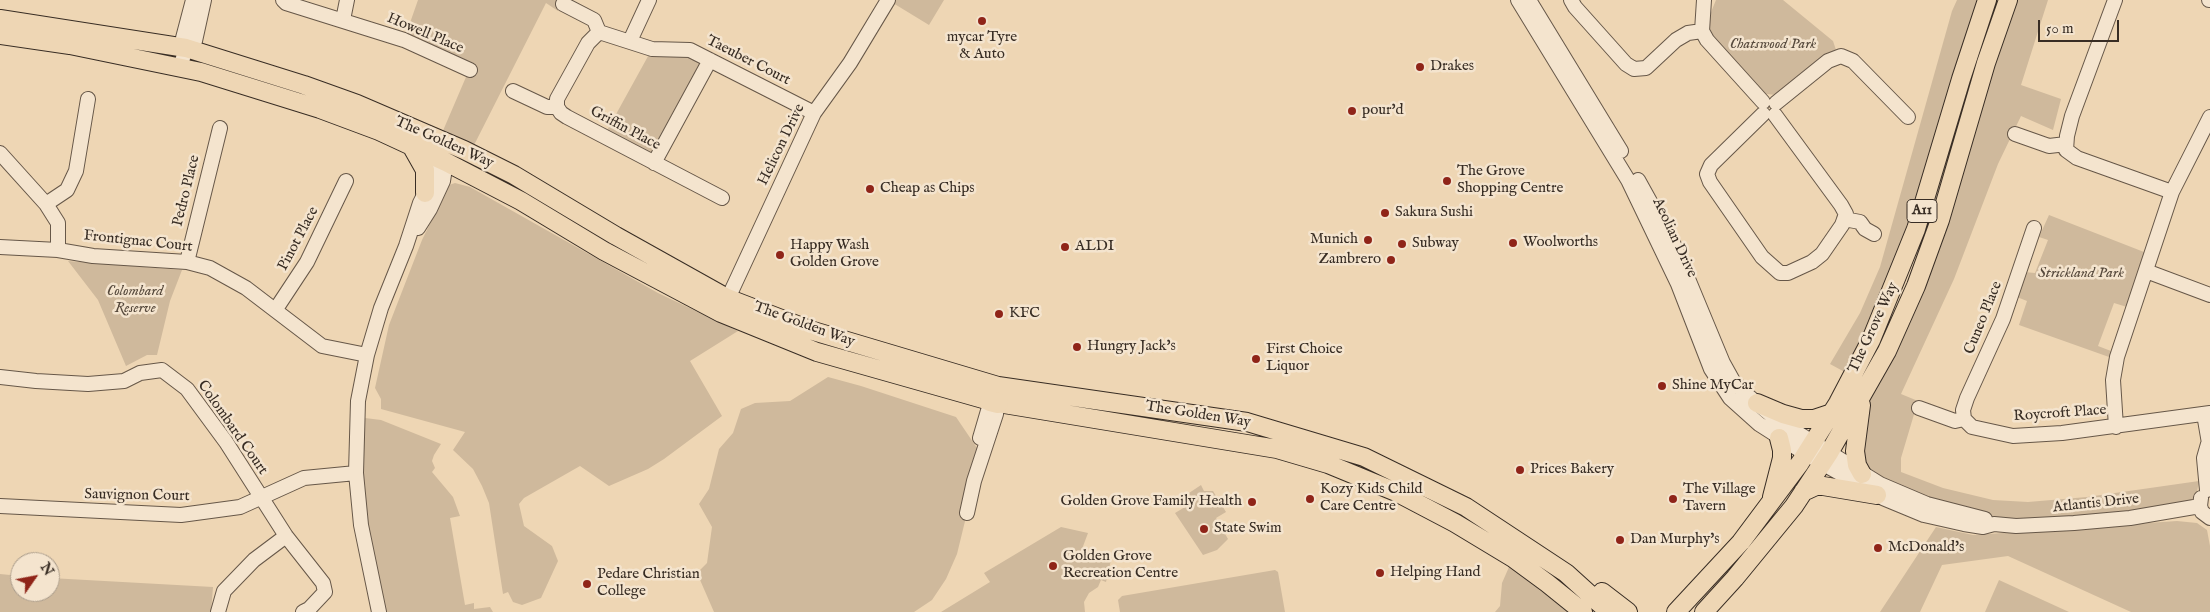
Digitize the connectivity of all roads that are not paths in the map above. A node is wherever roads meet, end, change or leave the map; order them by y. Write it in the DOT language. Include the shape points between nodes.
graph roads {
  1 [pos="193,0"];
  2 [pos="204,0"];
  3 [pos="282,0"];
  4 [pos="346,0"];
  5 [pos="649,0"];
  6 [pos="888,0"];
  7 [pos="1518,0"];
  8 [pos="1529,0"];
  9 [pos="1571,0"];
  10 [pos="1704,0"];
  11 [pos="1713,0"];
  12 [pos="1987,0"];
  13 [pos="2008,0"];
  14 [pos="2114,0"];
  15 [pos="563,4"];
  16 [pos="0,19"];
  17 [pos="343,20"];
  18 [pos="1702,27"];
  19 [pos="604,33"];
  20 [pos="0,35"];
  21 [pos="630,41"];
  22 [pos="186,48"];
  23 [pos="710,60"];
  24 [pos="180,68"];
  25 [pos="470,70"];
  26 [pos="513,92"];
  27 [pos="88,99"];
  28 [pos="557,107"];
  29 [pos="1769,109"];
  30 [pos="814,113"];
  31 [pos="1908,117"];
  32 [pos="2210,117"];
  33 [pos="220,128"];
  34 [pos="2015,134"];
  35 [pos="418,140"];
  36 [pos="2066,144"];
  37 [pos="464,150"];
  38 [pos="0,152"];
  39 [pos="446,162"];
  40 [pos="654,162"];
  41 [pos="346,181"];
  42 [pos="2172,192"];
  43 [pos="425,193"];
  44 [pos="722,198"];
  45 [pos="46,204"];
  46 [pos="1844,218"];
  47 [pos="2034,228"];
  48 [pos="1874,234"];
  49 [pos="0,246"];
  50 [pos="406,246"];
  51 [pos="58,250"];
  52 [pos="186,262"];
  53 [pos="2146,271"];
  54 [pos="2210,295"];
  55 [pos="724,306"];
  56 [pos="276,309"];
  57 [pos="367,355"];
  58 [pos="0,377"];
  59 [pos="996,397"];
  60 [pos="1861,399"];
  61 [pos="1104,401"];
  62 [pos="1757,403"];
  63 [pos="1919,408"];
  64 [pos="1832,413"];
  65 [pos="2207,414"];
  66 [pos="1964,419"];
  67 [pos="1103,420"];
  68 [pos="2116,427"];
  69 [pos="1779,438"];
  70 [pos="2209,446"];
  71 [pos="1277,449"];
  72 [pos="1809,449"];
  73 [pos="1364,457"];
  74 [pos="1826,458"];
  75 [pos="356,473"];
  76 [pos="1862,474"];
  77 [pos="1359,476"];
  78 [pos="2208,490"];
  79 [pos="1804,492"];
  80 [pos="1877,495"];
  81 [pos="260,497"];
  82 [pos="1771,502"];
  83 [pos="0,506"];
  84 [pos="2200,506"];
  85 [pos="967,513"];
  86 [pos="2210,518"];
  87 [pos="1994,524"];
  88 [pos="286,536"];
  89 [pos="1542,556"];
  90 [pos="375,592"];
  91 [pos="1713,605"];
  92 [pos="218,612"];
  93 [pos="303,612"];
  94 [pos="379,612"];
  95 [pos="385,612"];
  96 [pos="1583,612"];
  97 [pos="1609,612"];
  98 [pos="1628,612"];
  99 [pos="1676,612"];
  100 [pos="1704,612"];
  1 -- 22 [label="street" via="183,38"];
  2 -- 22 [label="street" via="195,41"];
  3 -- 17 [label="street, Howell Place"];
  4 -- 17 [label="street"];
  5 -- 21 [label="street"];
  6 -- 30 [label="street, Helicon Drive" via="850,63"];
  7 -- 69 [label="street, Aeolian Drive" via="1628,180 1678,284 1711,369 1734,403"];
  8 -- 62 [label="street, Aeolian Drive" via="1576,74 1674,245 1723,363 1734,381"];
  9 -- 18 [label="street" via="1626,64 1634,69 1646,68 1676,40"];
  10 -- 18 [label="street"];
  11 -- 18 [label="street"];
  12 -- 64 [label="main road, The Grove Way / A11" via="1904,264 1871,340"];
  13 -- 60 [label="main road, The Grove Way / A11" via="1925,262 1887,351"];
  14 -- 36 [label="street" via="2072,116"];
  15 -- 19 [label="street" via="594,20"];
  16 -- 22 [label="main road, The Golden Way"];
  17 -- 25 [label="street, Howell Place" via="414,43"];
  18 -- 29 [label="street" via="1707,40"];
  19 -- 21 [label="street, Taeuber Court"];
  19 -- 28 [label="street" via="588,43 557,99"];
  20 -- 24 [label="main road, The Golden Way" via="70,45"];
  21 -- 23 [label="street, Taeuber Court" via="652,49 690,50"];
  22 -- 24 [label="street"];
  22 -- 35 [label="main road, The Golden Way" via="357,104"];
  23 -- 30 [label="street, Taeuber Court"];
  23 -- 40 [label="street"];
  24 -- 35 [label="main road, The Golden Way" via="262,90"];
  26 -- 28 [label="street, Griffin Place" via="547,107"];
  27 -- 45 [label="street" via="76,171 67,190"];
  28 -- 40 [label="street, Griffin Place" via="567,117"];
  29 -- 31 [label="street" via="1828,61 1841,56 1853,61"];
  29 -- 46 [label="street" via="1842,205 1846,214"];
  29 -- 46 [label="street" via="1711,164 1707,174 1710,182 1762,257 1780,272 1788,273 1822,254"];
  30 -- 55 [label="street, Helicon Drive"];
  32 -- 42 [label="street"];
  33 -- 52 [label="street, Pedro Place"];
  34 -- 36 [label="street" via="2049,146"];
  35 -- 37 [label="main road, The Golden Way"];
  35 -- 39 [label="main road"];
  35 -- 43 [label="main road" via="425,170"];
  36 -- 42 [label="street" via="2066,150 2077,158"];
  37 -- 39 [label="main road"];
  37 -- 55 [label="main road, The Golden Way" via="616,236"];
  38 -- 45 [label="street"];
  39 -- 43 [label="street"];
  39 -- 50 [label="street" via="443,181 430,209"];
  39 -- 55 [label="main road, The Golden Way" via="521,201 604,251"];
  40 -- 44 [label="street, Griffin Place"];
  41 -- 56 [label="street, Pinot Place" via="307,262"];
  42 -- 53 [label="street"];
  43 -- 50 [label="street"];
  45 -- 51 [label="street" via="58,223"];
  46 -- 48 [label="street" via="1860,222 1865,230"];
  47 -- 66 [label="street, Cuneo Place" via="2003,319 1967,398"];
  49 -- 51 [label="street, Frontignac Court"];
  50 -- 57 [label="street" via="381,308"];
  51 -- 52 [label="street, Frontignac Court" via="93,256"];
  52 -- 56 [label="street, Frontignac Court" via="210,268"];
  53 -- 54 [label="street"];
  53 -- 68 [label="street" via="2117,357 2113,380"];
  55 -- 59 [label="main road, The Golden Way" via="817,352"];
  56 -- 57 [label="street, Frontignac Court" via="322,346"];
  57 -- 75 [label="street" via="358,401"];
  58 -- 81 [label="street, Colombard Court" via="88,384 124,381 140,373 162,370 187,389 226,442"];
  59 -- 61 [label="main road, The Golden Way"];
  59 -- 67 [label="main road, The Golden Way"];
  59 -- 85 [label="street"];
  60 -- 74 [label="main road, The Grove Way / A11"];
  60 -- 76 [label="main road" via="1855,452"];
  61 -- 67 [label="main road"];
  61 -- 71 [label="main road" via="1127,413 1195,425"];
  61 -- 73 [label="main road, The Golden Way" via="1247,422"];
  62 -- 64 [label="main road" via="1801,419"];
  62 -- 72 [label="street, Aeolian Drive"];
  63 -- 66 [label="street, Roycroft Place" via="1954,421"];
  64 -- 72 [label="main road, The Grove Way / A11"];
  65 -- 68 [label="street, Roycroft Place"];
  65 -- 70 [label="street"];
  66 -- 68 [label="street, Roycroft Place" via="1972,427 2013,436"];
  67 -- 71 [label="main road, The Golden Way"];
  69 -- 72 [label="street, Aeolian Drive"];
  69 -- 82 [label="main road" via="1782,458"];
  70 -- 78 [label="street" via="2204,458"];
  71 -- 77 [label="main road, The Golden Way"];
  72 -- 74 [label="street, Aeolian Drive"];
  72 -- 82 [label="main road, The Grove Way / A11"];
  73 -- 77 [label="main road"];
  73 -- 89 [label="main road, The Golden Way" via="1466,507"];
  74 -- 76 [label="street, Atlantis Drive"];
  74 -- 79 [label="main road, The Grove Way / A11"];
  74 -- 80 [label="street, Atlantis Drive"];
  75 -- 81 [label="street, Sauvignon Court" via="304,478"];
  75 -- 90 [label="street" via="364,542"];
  76 -- 87 [label="street, Atlantis Drive" via="1926,504 1983,518"];
  77 -- 96 [label="main road, The Golden Way" via="1455,523 1512,558"];
  78 -- 84 [label="street" via="2202,496"];
  79 -- 80 [label="main road" via="1823,486"];
  79 -- 91 [label="main road, The Grove Way / A11"];
  80 -- 87 [label="street, Atlantis Drive" via="1924,514 1964,524 1983,527"];
  81 -- 83 [label="street, Sauvignon Court" via="240,507 181,515"];
  81 -- 88 [label="street, Colombard Court"];
  82 -- 99 [label="main road, The Grove Way / A11" via="1736,548"];
  84 -- 86 [label="street"];
  84 -- 87 [label="street, Atlantis Drive" via="2130,518 2074,523"];
  88 -- 92 [label="street" via="254,560 224,591"];
  88 -- 93 [label="street, Colombard Court" via="323,583 325,592"];
  89 -- 97 [label="main road, The Golden Way"];
  89 -- 98 [label="main road" via="1582,576"];
  90 -- 94 [label="street"];
  90 -- 95 [label="street"];
  91 -- 100 [label="main road, The Grove Way / A11"];
}
